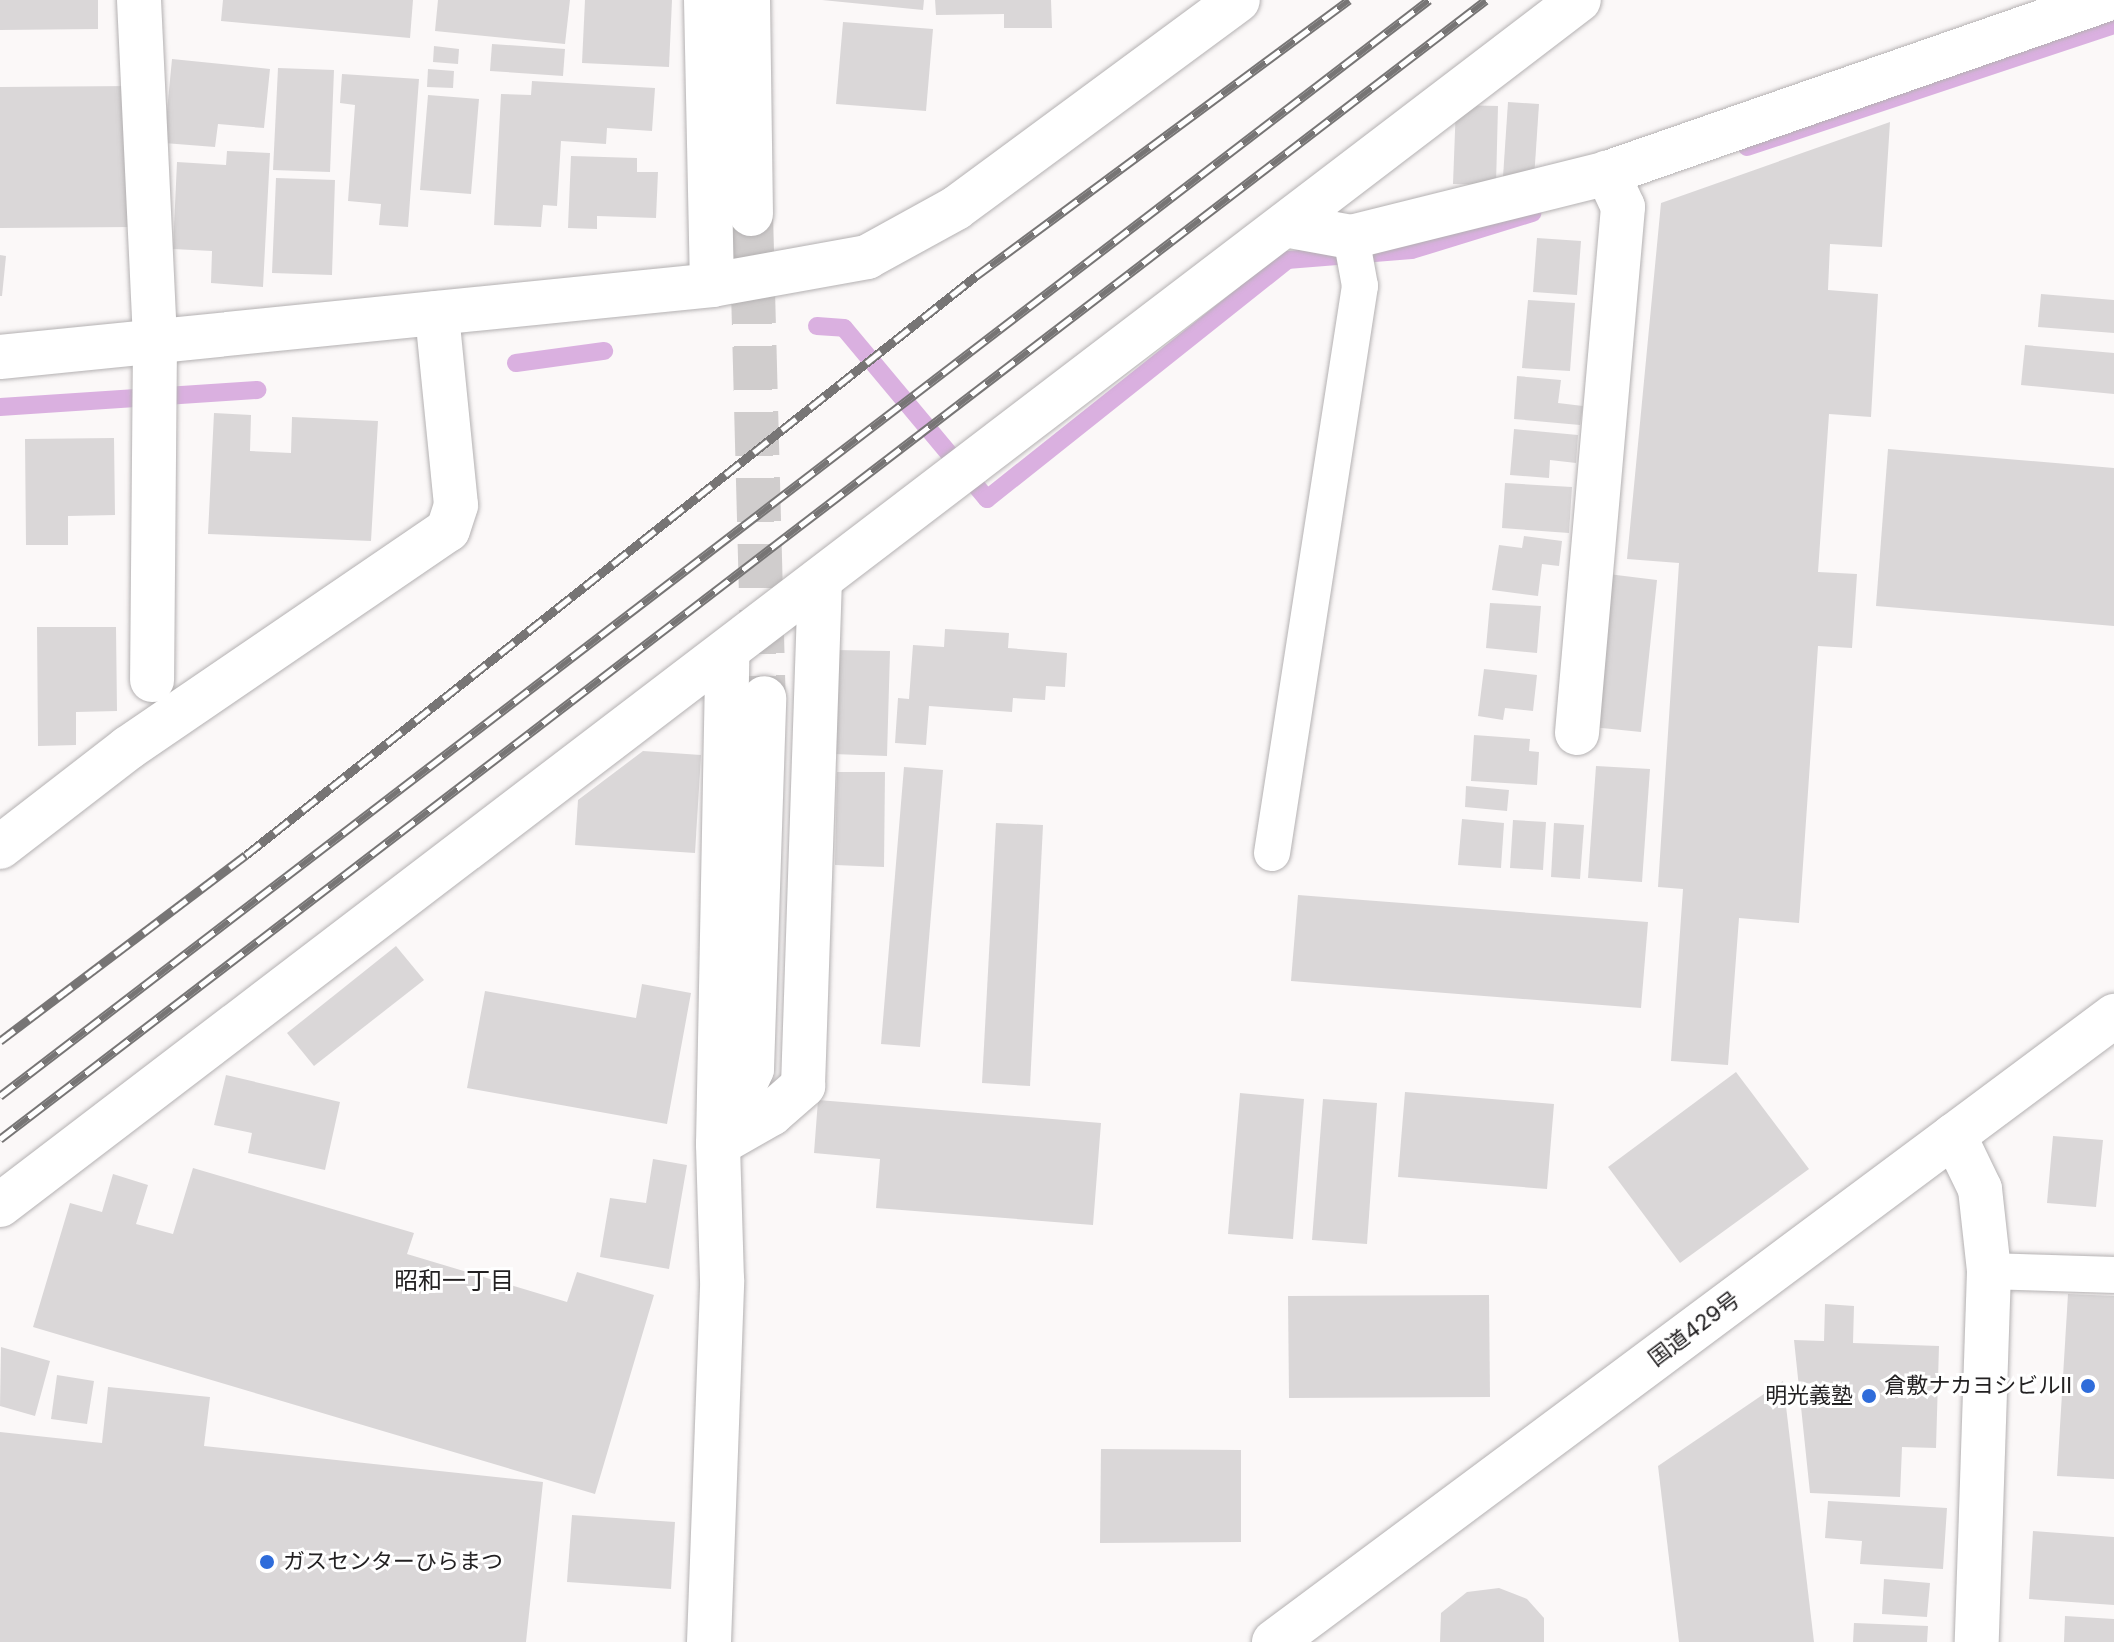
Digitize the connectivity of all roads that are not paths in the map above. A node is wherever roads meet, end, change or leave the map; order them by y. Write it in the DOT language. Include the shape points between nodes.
graph roads {
  1 [pos="139,0"];
  2 [pos="706,0"];
  3 [pos="748,0"];
  4 [pos="1238,0"];
  5 [pos="1579,0"];
  6 [pos="2105,0"];
  7 [pos="1614,187"];
  8 [pos="751,214"];
  9 [pos="1285,225"];
  10 [pos="1353,249"];
  11 [pos="712,285"];
  12 [pos="437,313"];
  13 [pos="0,357"];
  14 [pos="155,374"];
  15 [pos="820,580"];
  16 [pos="727,654"];
  17 [pos="152,680"];
  18 [pos="764,698"];
  19 [pos="1577,733"];
  20 [pos="0,847"];
  21 [pos="1272,853"];
  22 [pos="2114,1016"];
  23 [pos="1954,1135"];
  24 [pos="718,1144"];
  25 [pos="0,1205"];
  26 [pos="1989,1271"];
  27 [pos="2114,1275"];
  28 [pos="709,1642"];
  29 [pos="1274,1642"];
  30 [pos="1977,1642"];
  1 -- 14 [label="main road"];
  2 -- 11 [label="main road"];
  3 -- 8 [label="main road"];
  4 -- 11 [label="main road" via="956,208 867,257"];
  5 -- 9 [label="main road"];
  6 -- 7 [label="main road"];
  7 -- 10 [label="main road"];
  7 -- 19 [label="main road"];
  9 -- 10 [label="main road"];
  9 -- 15 [label="main road"];
  10 -- 21 [label="lane" via="1360,286"];
  11 -- 12 [label="main road"];
  12 -- 14 [label="main road"];
  12 -- 20 [label="main road" via="456,505 448,530 128,748"];
  13 -- 14 [label="main road"];
  14 -- 17 [label="main road"];
  15 -- 16 [label="main road"];
  15 -- 24 [label="main road" via="803,1086 771,1114"];
  16 -- 24 [label="main road"];
  16 -- 25 [label="main road"];
  18 -- 24 [label="main road" via="752,1069"];
  22 -- 23 [label="main road, 国道429号"];
  23 -- 26 [label="main road" via="1980,1189"];
  23 -- 29 [label="main road, 国道429号"];
  24 -- 28 [label="main road" via="722,1280"];
  26 -- 27 [label="lane"];
  26 -- 30 [label="main road"];
}
